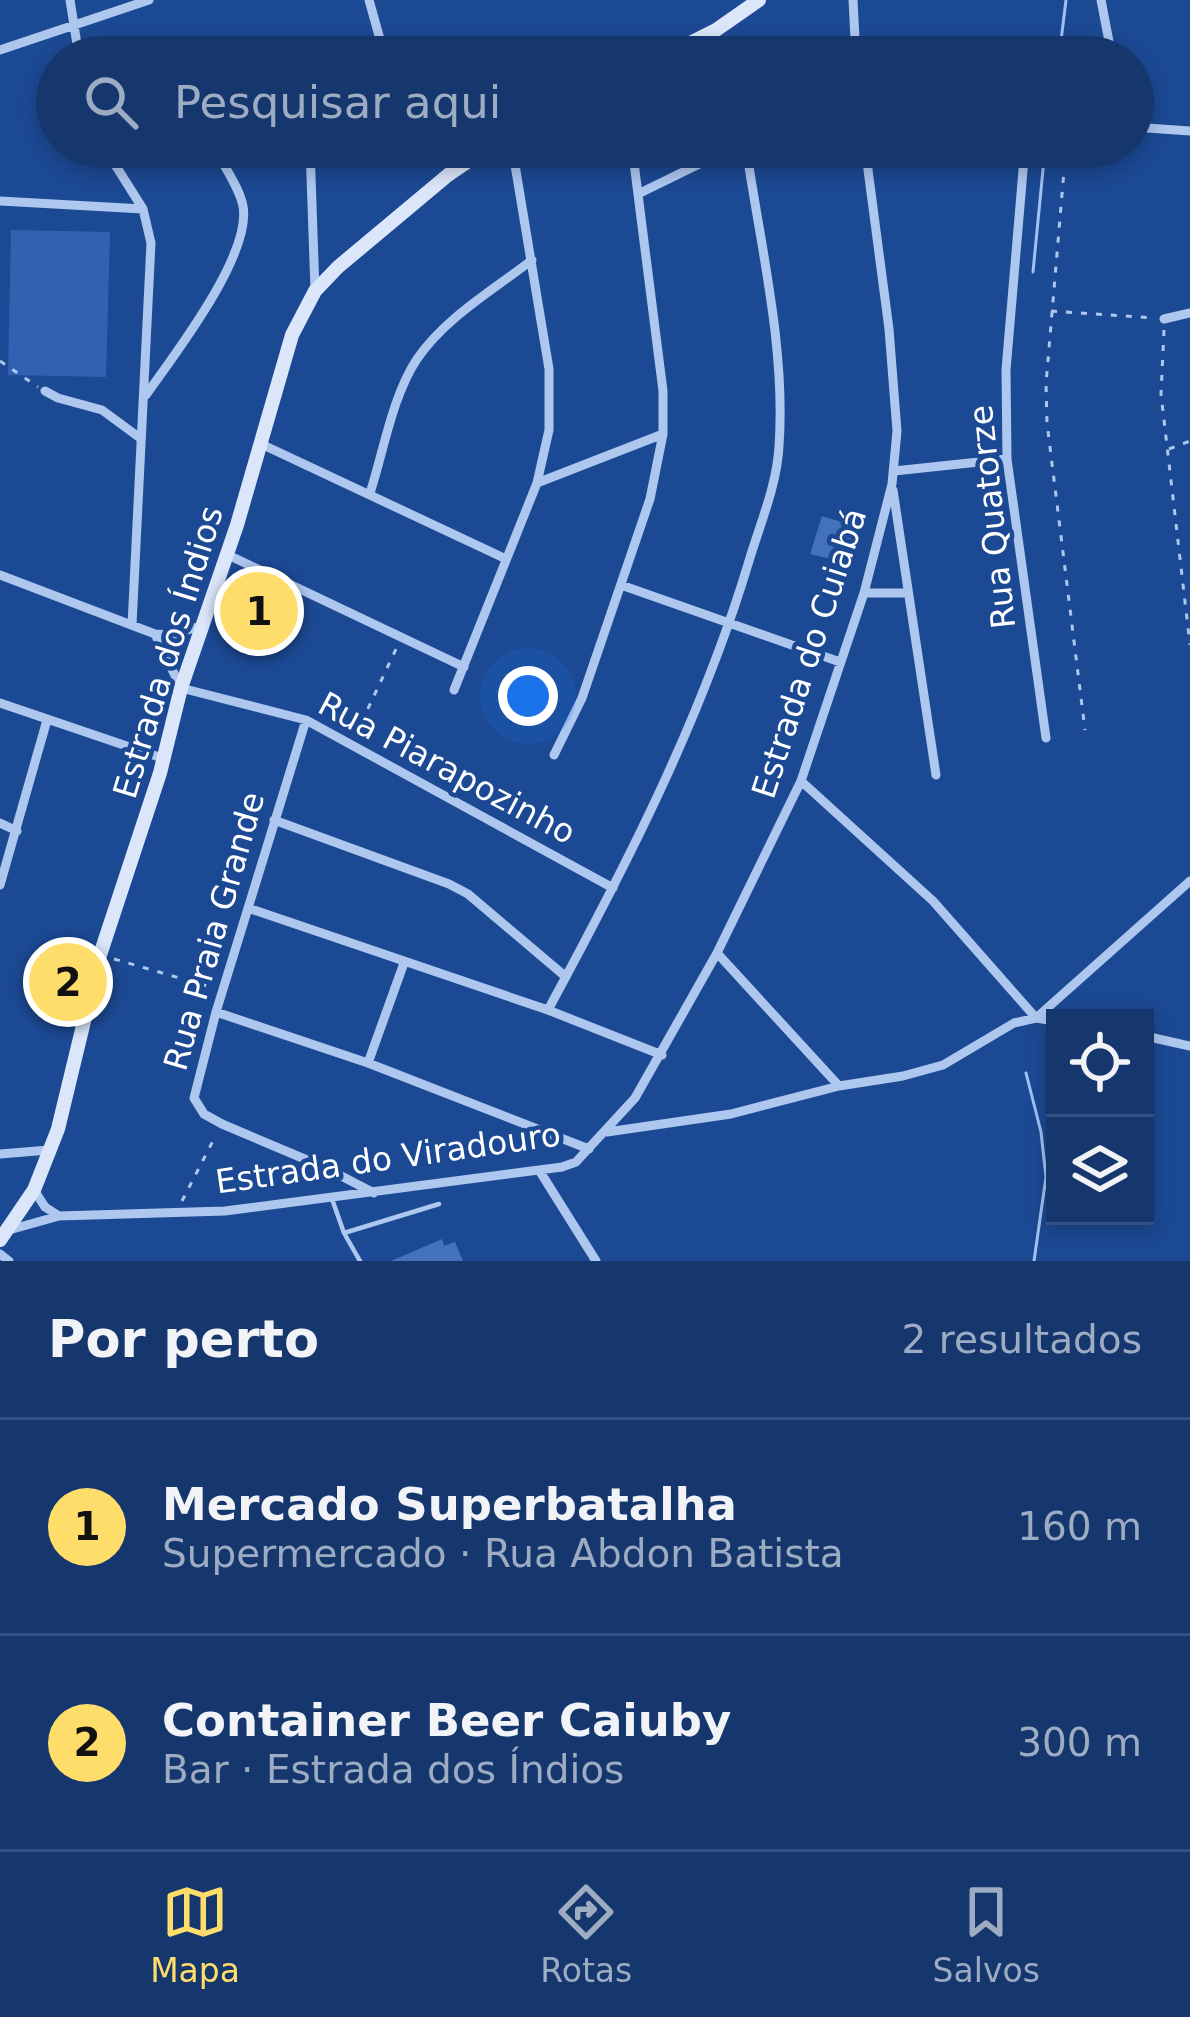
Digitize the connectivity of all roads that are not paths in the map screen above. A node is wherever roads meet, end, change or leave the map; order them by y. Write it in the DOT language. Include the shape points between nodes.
graph roads {
  1 [pos="70,0"];
  2 [pos="149,0"];
  3 [pos="369,0"];
  4 [pos="759,0"];
  5 [pos="854,0"];
  6 [pos="1101,0"];
  7 [pos="75,24"];
  8 [pos="40,36"];
  9 [pos="76,36"];
  10 [pos="379,36"];
  11 [pos="704,36"];
  12 [pos="855,36"];
  13 [pos="1108,36"];
  14 [pos="36,38"];
  15 [pos="0,50"];
  16 [pos="1154,128"];
  17 [pos="1190,130"];
  18 [pos="117,168"];
  19 [pos="226,168"];
  20 [pos="311,168"];
  21 [pos="461,168"];
  22 [pos="516,168"];
  23 [pos="636,168"];
  24 [pos="691,168"];
  25 [pos="749,168"];
  26 [pos="867,168"];
  27 [pos="1023,168"];
  28 [pos="640,193"];
  29 [pos="0,201"];
  30 [pos="143,209"];
  31 [pos="532,260"];
  32 [pos="315,291"];
  33 [pos="1190,313"];
  34 [pos="1164,319"];
  35 [pos="44,391"];
  36 [pos="145,398"];
  37 [pos="663,434"];
  38 [pos="140,438"];
  39 [pos="260,443"];
  40 [pos="1007,459"];
  41 [pos="894,471"];
  42 [pos="537,483"];
  43 [pos="892,484"];
  44 [pos="370,493"];
  45 [pos="226,554"];
  46 [pos="504,558"];
  47 [pos="0,575"];
  48 [pos="621,585"];
  49 [pos="864,593"];
  50 [pos="908,593"];
  51 [pos="730,624"];
  52 [pos="132,625"];
  53 [pos="204,625"];
  54 [pos="155,634"];
  55 [pos="840,662"];
  56 [pos="464,667"];
  57 [pos="181,688"];
  58 [pos="454,691"];
  59 [pos="0,703"];
  60 [pos="47,720"];
  61 [pos="305,720"];
  62 [pos="1046,738"];
  63 [pos="554,755"];
  64 [pos="162,758"];
  65 [pos="937,775"];
  66 [pos="801,781"];
  67 [pos="274,820"];
  68 [pos="0,823"];
  69 [pos="17,831"];
  70 [pos="1190,881"];
  71 [pos="0,885"];
  72 [pos="613,888"];
  73 [pos="248,908"];
  74 [pos="717,952"];
  75 [pos="404,963"];
  76 [pos="566,977"];
  77 [pos="548,1010"];
  78 [pos="216,1012"];
  79 [pos="1036,1018"];
  80 [pos="1046,1020"];
  81 [pos="1154,1038"];
  82 [pos="1190,1046"];
  83 [pos="662,1055"];
  84 [pos="368,1063"];
  85 [pos="839,1086"];
  86 [pos="608,1132"];
  87 [pos="589,1149"];
  88 [pos="49,1150"];
  89 [pos="0,1154"];
  90 [pos="539,1170"];
  91 [pos="34,1190"];
  92 [pos="374,1193"];
  93 [pos="332,1199"];
  94 [pos="439,1204"];
  95 [pos="59,1216"];
  96 [pos="344,1233"];
  97 [pos="5,1236"];
  98 [pos="0,1254"];
  99 [pos="9,1261"];
  100 [pos="360,1261"];
  101 [pos="596,1261"];
  1 -- 7 [label="street"];
  2 -- 7 [label="street"];
  3 -- 10 [label="street"];
  4 -- 11 [label="street"];
  5 -- 12 [label="street"];
  6 -- 13 [label="street"];
  7 -- 8 [label="street"];
  7 -- 9 [label="street"];
  14 -- 15 [label="street"];
  16 -- 17 [label="street"];
  18 -- 30 [label="street"];
  19 -- 36 [label="street" via="241,197 242,235 202,315"];
  20 -- 32 [label="street"];
  21 -- 32 [label="street, Estrada dos Índios"];
  22 -- 31 [label="street"];
  23 -- 28 [label="street"];
  24 -- 28 [label="street"];
  25 -- 51 [label="street" via="780,424 776,474"];
  26 -- 41 [label="street, Estrada do Cuiabá" via="896,392"];
  27 -- 40 [label="street, Rua Quatorze"];
  28 -- 37 [label="street"];
  29 -- 30 [label="street"];
  30 -- 36 [label="street" via="152,279"];
  31 -- 42 [label="street" via="551,410"];
  31 -- 44 [label="street" via="449,324 414,363"];
  32 -- 39 [label="street, Estrada dos Índios" via="280,366"];
  33 -- 34 [label="street"];
  35 -- 38 [label="street" via="102,410"];
  36 -- 38 [label="street"];
  37 -- 42 [label="street"];
  37 -- 48 [label="street"];
  38 -- 52 [label="street"];
  39 -- 44 [label="street"];
  39 -- 45 [label="street, Estrada dos Índios"];
  40 -- 41 [label="street"];
  40 -- 62 [label="street, Rua Quatorze"];
  41 -- 43 [label="street, Estrada do Cuiabá"];
  42 -- 46 [label="street"];
  43 -- 49 [label="street, Estrada do Cuiabá"];
  43 -- 50 [label="street"];
  44 -- 46 [label="street"];
  45 -- 53 [label="street, Estrada dos Índios"];
  45 -- 56 [label="street"];
  46 -- 56 [label="street"];
  47 -- 52 [label="street"];
  48 -- 51 [label="street"];
  48 -- 63 [label="street"];
  49 -- 50 [label="street"];
  49 -- 55 [label="street, Estrada do Cuiabá"];
  50 -- 65 [label="street"];
  51 -- 55 [label="street"];
  51 -- 72 [label="street"];
  52 -- 54 [label="street"];
  53 -- 54 [label="street"];
  53 -- 57 [label="street, Estrada dos Índios"];
  54 -- 57 [label="street"];
  55 -- 66 [label="street, Estrada do Cuiabá"];
  56 -- 58 [label="street"];
  57 -- 61 [label="street, Rua Piarapozinho"];
  57 -- 64 [label="street, Estrada dos Índios"];
  59 -- 60 [label="street"];
  60 -- 64 [label="street"];
  60 -- 69 [label="street"];
  61 -- 67 [label="street, Rua Praia Grande"];
  61 -- 72 [label="street, Rua Piarapozinho"];
  64 -- 88 [label="street, Estrada dos Índios"];
  66 -- 74 [label="street, Estrada do Cuiabá"];
  66 -- 79 [label="street" via="933,902"];
  67 -- 73 [label="street, Rua Praia Grande"];
  67 -- 76 [label="street" via="468,894"];
  68 -- 69 [label="street"];
  69 -- 71 [label="street"];
  70 -- 79 [label="street, Estrada do Viradouro"];
  72 -- 76 [label="street"];
  73 -- 75 [label="street"];
  73 -- 78 [label="street, Rua Praia Grande"];
  74 -- 83 [label="street, Estrada do Cuiabá"];
  74 -- 85 [label="street"];
  75 -- 77 [label="street"];
  75 -- 84 [label="street"];
  76 -- 77 [label="street"];
  77 -- 83 [label="street"];
  78 -- 84 [label="street"];
  78 -- 92 [label="street, Rua Praia Grande" via="194,1097 204,1114"];
  79 -- 80 [label="street"];
  79 -- 85 [label="street, Estrada do Viradouro" via="943,1065"];
  81 -- 82 [label="street"];
  83 -- 86 [label="street, Estrada do Cuiabá"];
  84 -- 87 [label="street"];
  85 -- 86 [label="street, Estrada do Viradouro" via="731,1114"];
  86 -- 87 [label="street, Estrada do Viradouro"];
  87 -- 90 [label="street, Estrada do Viradouro" via="576,1162"];
  88 -- 89 [label="street"];
  88 -- 91 [label="street, Estrada dos Índios"];
  90 -- 92 [label="street, Estrada do Viradouro"];
  90 -- 101 [label="street"];
  91 -- 95 [label="street"];
  91 -- 97 [label="street, Estrada dos Índios"];
  92 -- 93 [label="street, Estrada do Viradouro"];
  93 -- 95 [label="street, Estrada do Viradouro"];
  93 -- 96 [label="lane"];
  94 -- 96 [label="lane"];
  95 -- 97 [label="street, Estrada do Viradouro"];
  96 -- 100 [label="lane"];
  98 -- 99 [label="street"];
}
